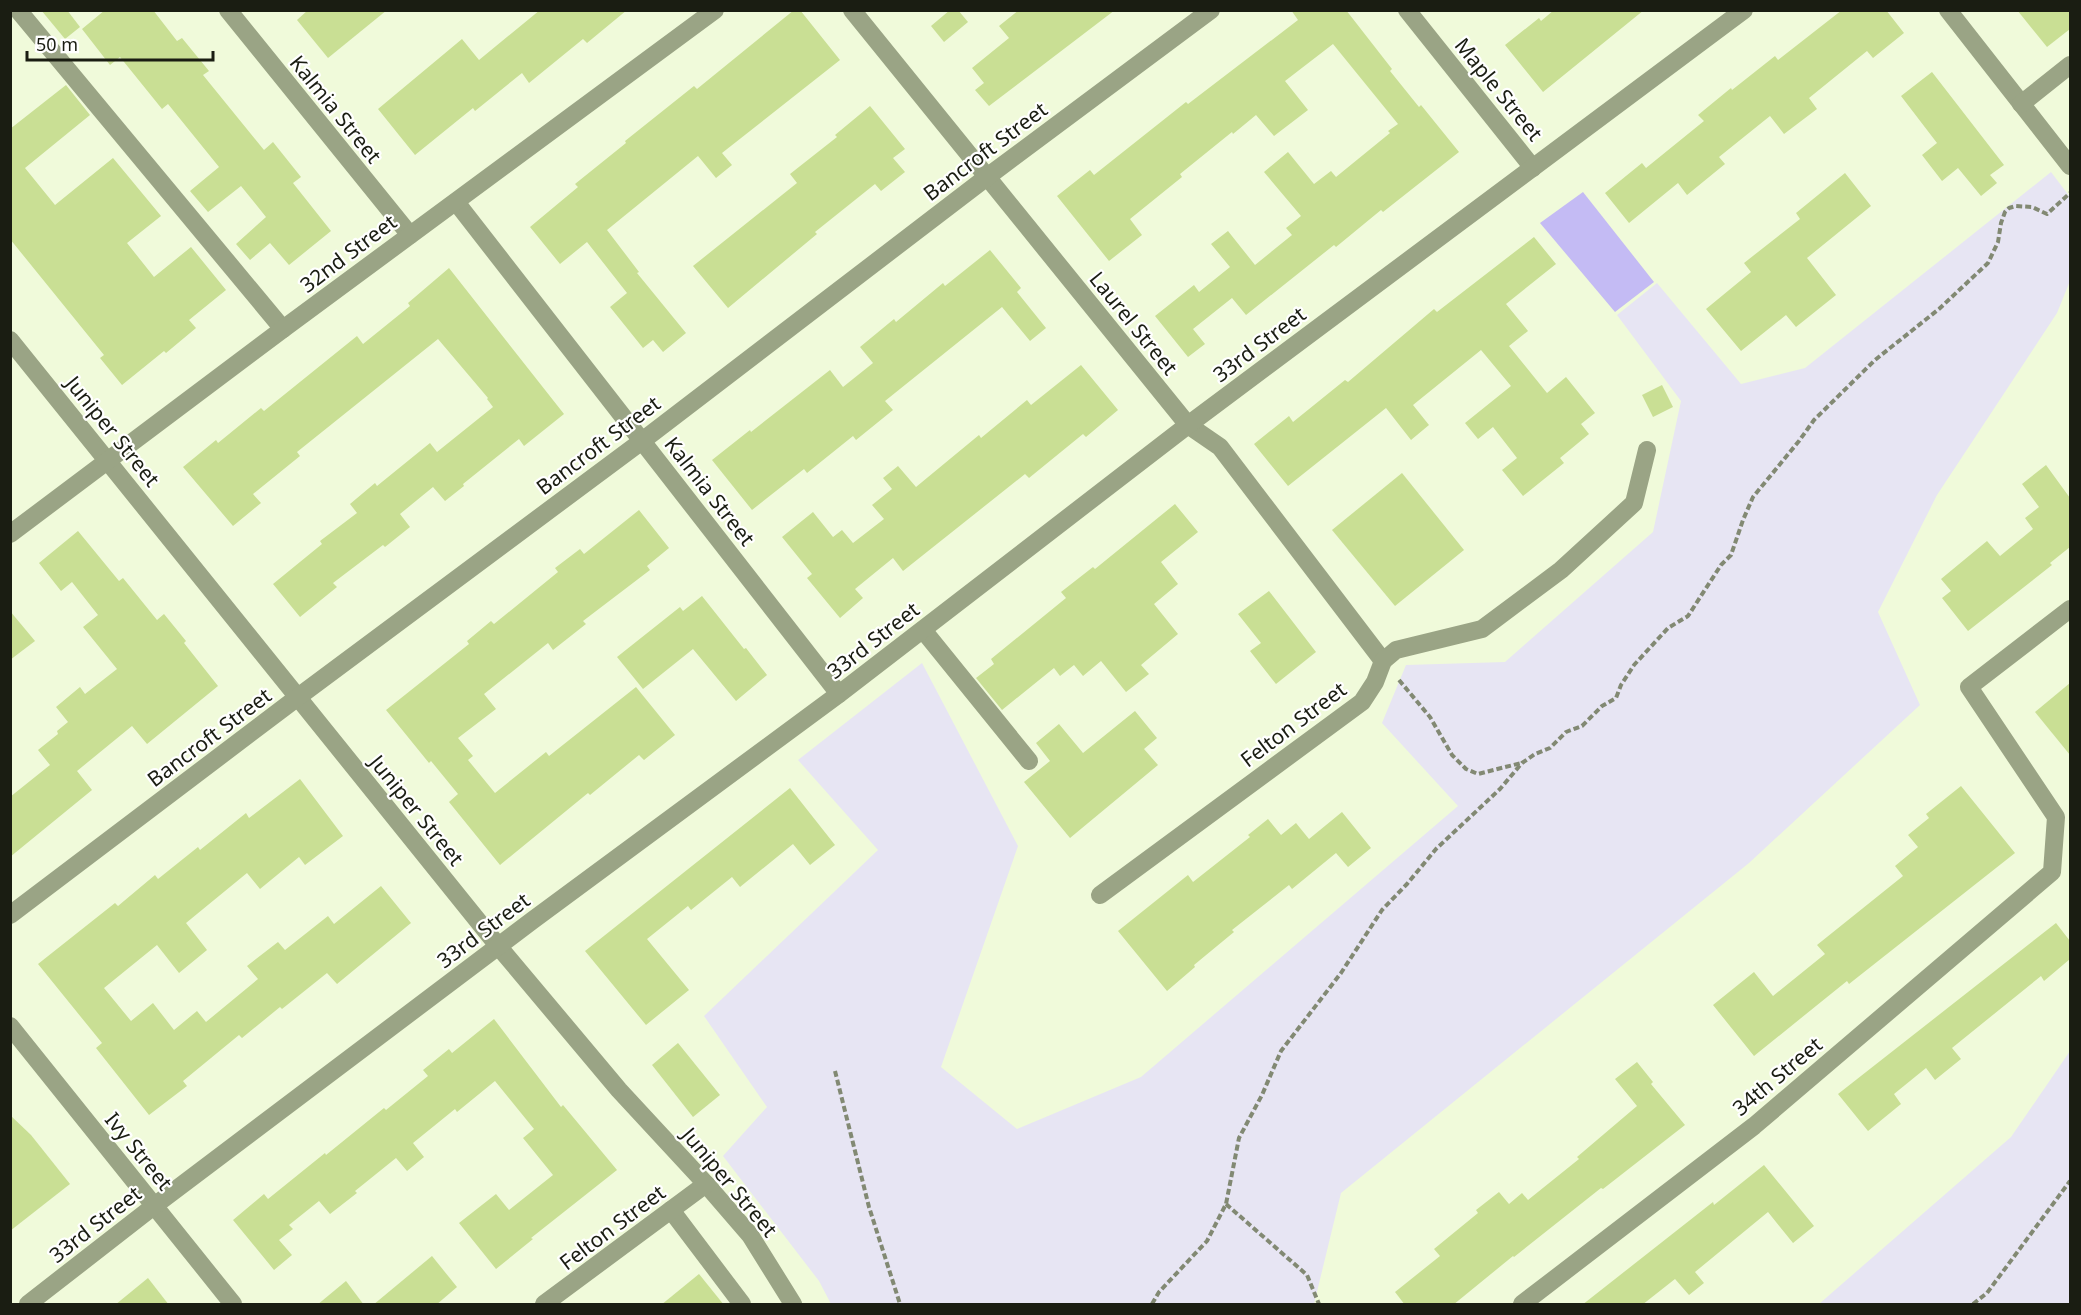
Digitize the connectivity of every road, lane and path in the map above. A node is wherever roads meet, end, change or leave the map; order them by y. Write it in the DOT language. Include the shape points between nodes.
graph roads {
  1 [pos="18,10"];
  2 [pos="228,10"];
  3 [pos="715,10"];
  4 [pos="852,10"];
  5 [pos="1211,10"];
  6 [pos="1407,10"];
  7 [pos="1744,10"];
  8 [pos="1948,10"];
  9 [pos="2070,65"];
  10 [pos="2021,104"];
  11 [pos="2070,166"];
  12 [pos="1533,168"];
  13 [pos="987,177"];
  14 [pos="2070,193"];
  15 [pos="456,202"];
  16 [pos="410,235"];
  17 [pos="283,329"];
  18 [pos="10,340"];
  19 [pos="1188,425"];
  20 [pos="642,441"];
  21 [pos="1647,450"];
  22 [pos="108,460"];
  23 [pos="10,534"];
  24 [pos="2070,609"];
  25 [pos="922,630"];
  26 [pos="1383,661"];
  27 [pos="839,694"];
  28 [pos="298,697"];
  29 [pos="1029,761"];
  30 [pos="1522,763"];
  31 [pos="1101,895"];
  32 [pos="10,915"];
  33 [pos="499,947"];
  34 [pos="10,1026"];
  35 [pos="835,1071"];
  36 [pos="2070,1181"];
  37 [pos="706,1184"];
  38 [pos="1226,1204"];
  39 [pos="154,1206"];
  40 [pos="671,1210"];
  41 [pos="28,1305"];
  42 [pos="233,1305"];
  43 [pos="544,1305"];
  44 [pos="742,1305"];
  45 [pos="793,1305"];
  46 [pos="900,1305"];
  47 [pos="1152,1305"];
  48 [pos="1319,1305"];
  49 [pos="1522,1305"];
  50 [pos="1973,1305"];
  1 -- 17 [label="street"];
  2 -- 16 [label="street, Kalmia Street"];
  3 -- 15 [label="street, 32nd Street"];
  4 -- 13 [label="street, Laurel Street"];
  5 -- 13 [label="street, Bancroft Street"];
  6 -- 12 [label="street, Maple Street"];
  7 -- 12 [label="street, 33rd Street"];
  8 -- 10 [label="street"];
  9 -- 10 [label="street"];
  10 -- 11 [label="street"];
  12 -- 19 [label="street, 33rd Street"];
  13 -- 19 [label="street, Laurel Street"];
  13 -- 20 [label="street, Bancroft Street"];
  14 -- 30 [label="path" via="2047,214 2025,206 2005,212 1988,263 1875,360 1814,420 1752,497 1731,555 1688,616 1668,628 1634,665 1616,698 1582,726 1566,732 1550,748"];
  15 -- 16 [label="street, 32nd Street"];
  15 -- 20 [label="street, Kalmia Street"];
  16 -- 17 [label="street, 32nd Street"];
  17 -- 22 [label="street, 32nd Street"];
  18 -- 22 [label="street, Juniper Street"];
  19 -- 25 [label="street, 33rd Street"];
  19 -- 26 [label="street, Laurel Street" via="1220,447"];
  20 -- 27 [label="street, Kalmia Street"];
  20 -- 28 [label="street, Bancroft Street"];
  21 -- 26 [label="street" via="1634,503 1561,570 1482,629 1396,650"];
  22 -- 23 [label="street, 32nd Street"];
  22 -- 28 [label="street, Juniper Street"];
  24 -- 49 [label="street, 34th Street" via="1969,687 2056,817 2052,872 1754,1126"];
  25 -- 27 [label="street, 33rd Street"];
  25 -- 29 [label="street"];
  26 -- 30 [label="path" via="1430,717 1452,755 1466,769 1478,774"];
  26 -- 31 [label="street, Felton Street" via="1362,702"];
  27 -- 33 [label="street, 33rd Street"];
  28 -- 32 [label="street, Bancroft Street"];
  28 -- 33 [label="street, Juniper Street"];
  30 -- 38 [label="path" via="1382,910 1341,974 1281,1052 1239,1138"];
  33 -- 37 [label="street, Juniper Street" via="619,1090"];
  33 -- 39 [label="street, 33rd Street"];
  34 -- 39 [label="street, Ivy Street"];
  35 -- 46 [label="path" via="869,1207"];
  36 -- 50 [label="path" via="1987,1293"];
  37 -- 40 [label="street, Felton Street"];
  37 -- 45 [label="street, Juniper Street" via="750,1235"];
  38 -- 47 [label="path" via="1207,1241 1159,1292"];
  38 -- 48 [label="path" via="1307,1275"];
  39 -- 41 [label="street, 33rd Street"];
  39 -- 42 [label="street, Ivy Street"];
  40 -- 43 [label="street, Felton Street"];
  40 -- 44 [label="street"];
}
